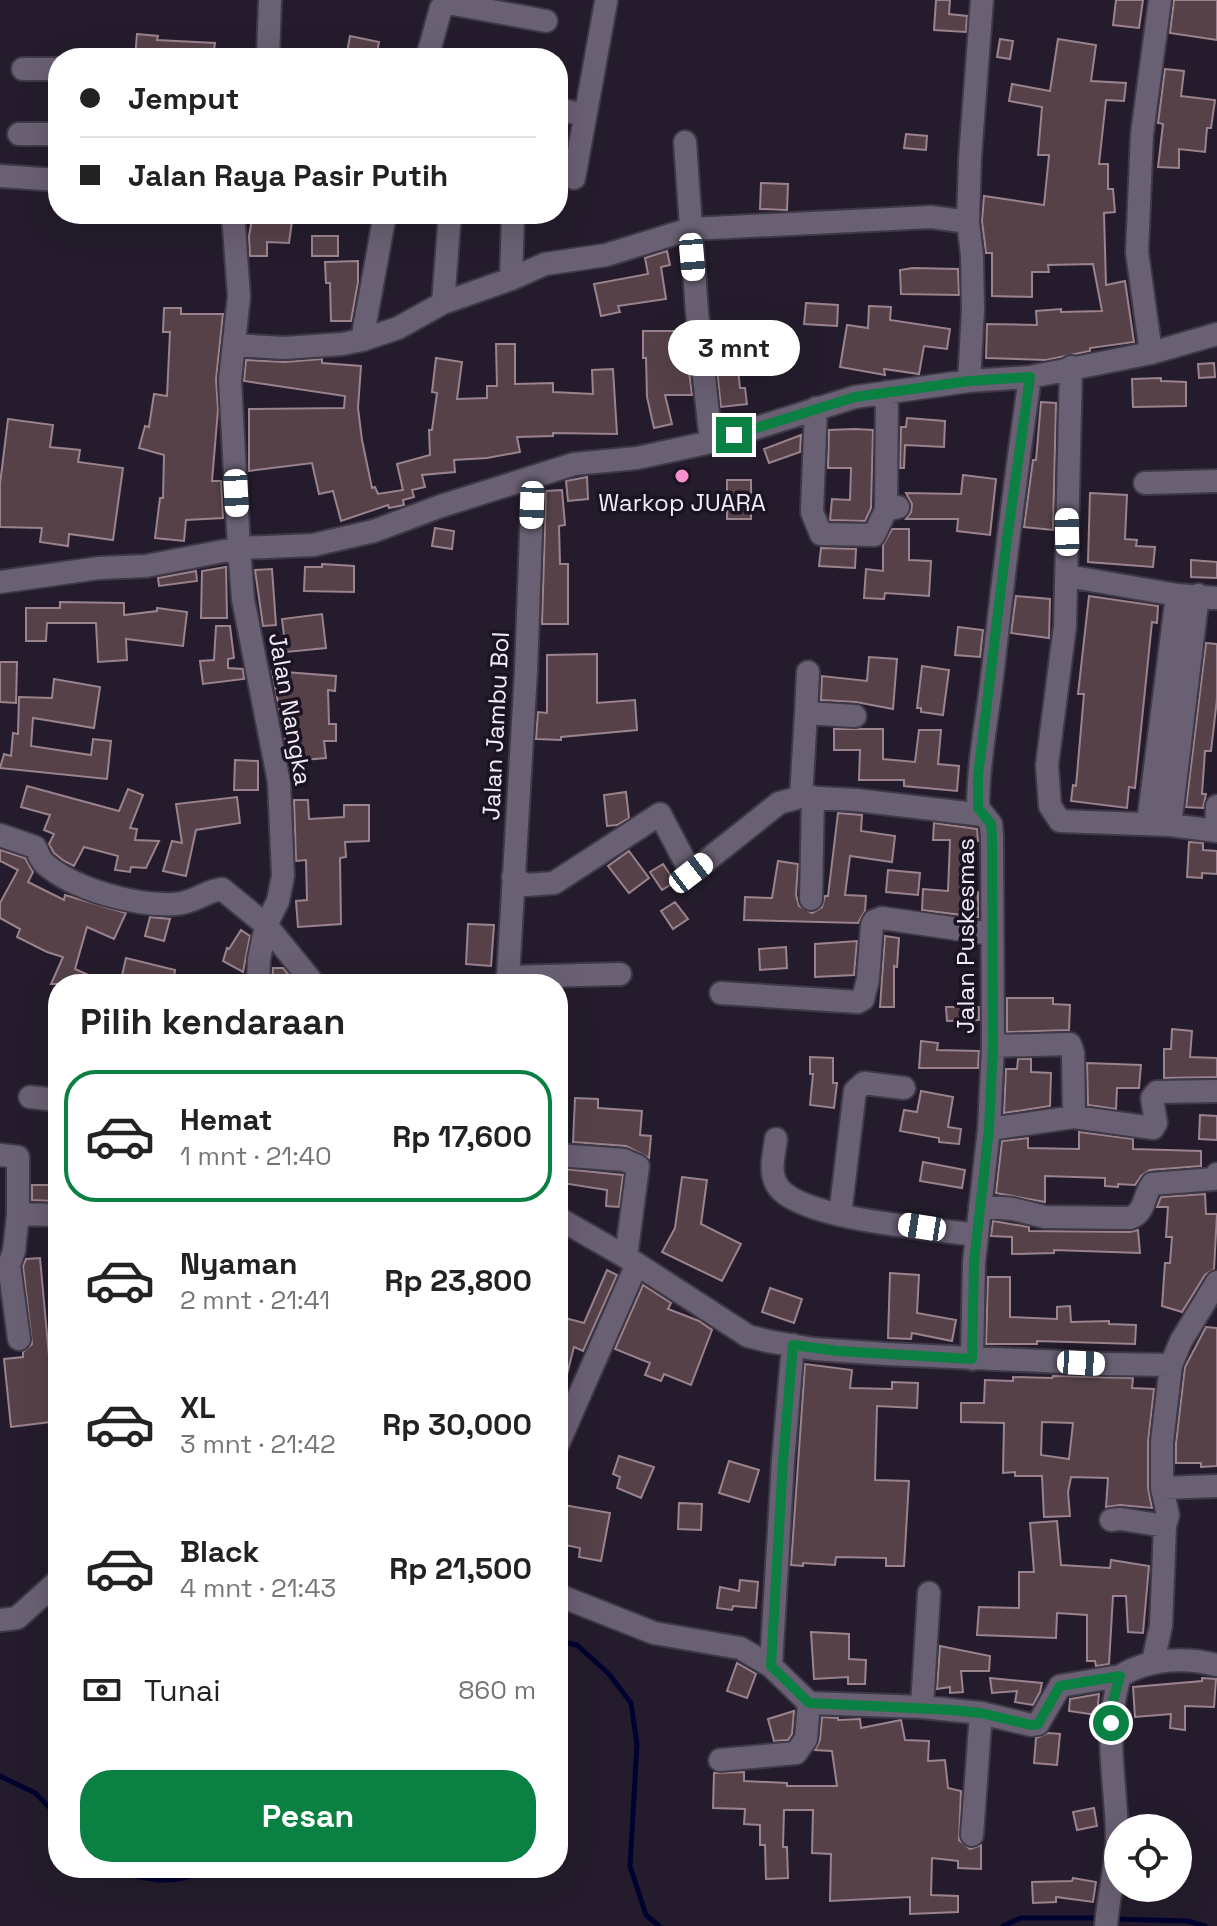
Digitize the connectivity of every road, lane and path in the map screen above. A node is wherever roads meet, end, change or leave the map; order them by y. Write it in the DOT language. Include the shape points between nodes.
graph roads {
  1 [pos="270,0"];
  2 [pos="982,0"];
  3 [pos="1160,0"];
  4 [pos="606,2"];
  5 [pos="546,21"];
  6 [pos="268,48"];
  7 [pos="430,48"];
  8 [pos="23,69"];
  9 [pos="48,69"];
  10 [pos="568,111"];
  11 [pos="584,115"];
  12 [pos="19,134"];
  13 [pos="48,134"];
  14 [pos="685,142"];
  15 [pos="0,176"];
  16 [pos="574,178"];
  17 [pos="48,179"];
  18 [pos="968,222"];
  19 [pos="234,224"];
  20 [pos="383,224"];
  21 [pos="449,224"];
  22 [pos="513,224"];
  23 [pos="690,229"];
  24 [pos="511,279"];
  25 [pos="443,303"];
  26 [pos="1217,334"];
  27 [pos="362,340"];
  28 [pos="234,345"];
  29 [pos="1151,353"];
  30 [pos="1071,367"];
  31 [pos="1030,377"];
  32 [pos="969,381"];
  33 [pos="887,392"];
  34 [pos="816,408"];
  35 [pos="711,442"];
  36 [pos="533,477"];
  37 [pos="1217,481"];
  38 [pos="1145,483"];
  39 [pos="239,548"];
  40 [pos="1067,576"];
  41 [pos="0,582"];
  42 [pos="1197,596"];
  43 [pos="808,672"];
  44 [pos="806,713"];
  45 [pos="855,716"];
  46 [pos="807,797"];
  47 [pos="1217,806"];
  48 [pos="983,815"];
  49 [pos="1148,823"];
  50 [pos="1170,825"];
  51 [pos="1217,831"];
  52 [pos="0,835"];
  53 [pos="513,877"];
  54 [pos="811,899"];
  55 [pos="266,925"];
  56 [pos="992,934"];
  57 [pos="258,974"];
  58 [pos="306,974"];
  59 [pos="508,974"];
  60 [pos="620,974"];
  61 [pos="568,975"];
  62 [pos="721,993"];
  63 [pos="993,1046"];
  64 [pos="904,1088"];
  65 [pos="1217,1091"];
  66 [pos="30,1097"];
  67 [pos="48,1099"];
  68 [pos="1074,1117"];
  69 [pos="997,1128"];
  70 [pos="776,1139"];
  71 [pos="0,1155"];
  72 [pos="568,1156"];
  73 [pos="1217,1174"];
  74 [pos="980,1206"];
  75 [pos="840,1215"];
  76 [pos="48,1216"];
  77 [pos="12,1219"];
  78 [pos="568,1228"];
  79 [pos="977,1235"];
  80 [pos="631,1260"];
  81 [pos="1217,1282"];
  82 [pos="19,1339"];
  83 [pos="793,1345"];
  84 [pos="972,1359"];
  85 [pos="1171,1365"];
  86 [pos="568,1419"];
  87 [pos="1217,1486"];
  88 [pos="1162,1488"];
  89 [pos="1111,1520"];
  90 [pos="1165,1526"];
  91 [pos="48,1590"];
  92 [pos="929,1593"];
  93 [pos="568,1599"];
  94 [pos="0,1620"];
  95 [pos="1153,1661"];
  96 [pos="1217,1665"];
  97 [pos="771,1666"];
  98 [pos="1120,1676"];
  99 [pos="809,1703"];
  100 [pos="922,1707"];
  101 [pos="981,1713"];
  102 [pos="720,1760"];
  103 [pos="972,1835"];
  104 [pos="1106,1926"];
  1 -- 6 [label="street"];
  2 -- 18 [label="street"];
  3 -- 29 [label="street" via="1142,134 1137,228"];
  4 -- 11 [label="street"];
  5 -- 7 [label="street" via="448,3 441,8"];
  8 -- 9 [label="street"];
  10 -- 11 [label="street"];
  11 -- 16 [label="street"];
  12 -- 13 [label="street"];
  14 -- 23 [label="street"];
  15 -- 17 [label="street"];
  18 -- 23 [label="street" via="931,217"];
  18 -- 32 [label="street" via="973,310"];
  19 -- 28 [label="street, Jalan Nangka" via="239,296"];
  20 -- 27 [label="street"];
  21 -- 25 [label="street"];
  22 -- 24 [label="street"];
  23 -- 24 [label="street" via="606,255 545,264"];
  23 -- 35 [label="street"];
  24 -- 25 [label="street"];
  25 -- 27 [label="street" via="398,328"];
  26 -- 29 [label="street"];
  27 -- 28 [label="street" via="284,348"];
  28 -- 39 [label="street, Jalan Nangka" via="230,380"];
  29 -- 30 [label="street"];
  30 -- 31 [label="street"];
  30 -- 40 [label="street"];
  31 -- 32 [label="street"];
  31 -- 48 [label="street, Jalan Puskesmas" via="978,776 978,808"];
  32 -- 33 [label="street"];
  33 -- 34 [label="street"];
  33 -- 34 [label="street" via="893,508 874,535 821,534 812,512"];
  34 -- 35 [label="street"];
  35 -- 36 [label="street" via="637,458 574,464"];
  36 -- 39 [label="street" via="374,531 313,545"];
  36 -- 53 [label="street, Jalan Jambu Bol"];
  37 -- 38 [label="street"];
  39 -- 41 [label="street" via="146,566"];
  39 -- 55 [label="street, Jalan Nangka" via="243,599 279,782 283,876"];
  40 -- 42 [label="street"];
  40 -- 49 [label="street" via="1047,765 1050,806 1060,821"];
  42 -- 49 [label="street"];
  42 -- 50 [label="street"];
  43 -- 44 [label="street"];
  44 -- 45 [label="street"];
  44 -- 46 [label="street"];
  46 -- 48 [label="street"];
  46 -- 53 [label="street" via="779,803 691,873 660,814 554,883 526,885"];
  46 -- 54 [label="street"];
  47 -- 51 [label="street"];
  48 -- 56 [label="street, Jalan Puskesmas" via="992,836"];
  49 -- 50 [label="street"];
  50 -- 51 [label="street"];
  52 -- 55 [label="street" via="35,847 43,862 110,896 175,904 222,889"];
  53 -- 59 [label="street, Jalan Jambu Bol"];
  55 -- 57 [label="street, Jalan Nangka"];
  55 -- 58 [label="street"];
  56 -- 62 [label="street" via="882,918 872,925 868,979 858,1002"];
  56 -- 63 [label="street, Jalan Puskesmas"];
  60 -- 61 [label="street, Jalan Jambu Bol"];
  63 -- 68 [label="street" via="1070,1044"];
  63 -- 74 [label="street, Jalan Puskesmas"];
  64 -- 75 [label="street" via="864,1083 855,1091"];
  65 -- 68 [label="street" via="1157,1092 1152,1098 1153,1128"];
  66 -- 67 [label="street"];
  68 -- 69 [label="street"];
  70 -- 75 [label="street" via="772,1168 777,1186 791,1198"];
  71 -- 77 [label="street" via="18,1157"];
  72 -- 80 [label="street" via="638,1166"];
  73 -- 74 [label="street" via="1214,1179 1152,1184 1142,1210 1130,1218 1045,1217"];
  74 -- 79 [label="street, Jalan Puskesmas"];
  75 -- 79 [label="street"];
  76 -- 77 [label="street"];
  77 -- 82 [label="street" via="14,1251 9,1265"];
  78 -- 80 [label="street"];
  79 -- 84 [label="street, Jalan Puskesmas"];
  80 -- 83 [label="street" via="748,1336"];
  80 -- 86 [label="street"];
  81 -- 85 [label="street"];
  83 -- 84 [label="street"];
  83 -- 97 [label="street"];
  84 -- 85 [label="street"];
  85 -- 88 [label="street"];
  87 -- 88 [label="street"];
  88 -- 90 [label="street"];
  89 -- 90 [label="street"];
  90 -- 95 [label="street" via="1161,1626"];
  91 -- 94 [label="street" via="17,1618"];
  92 -- 100 [label="street"];
  93 -- 97 [label="street" via="654,1633 740,1648"];
  95 -- 96 [label="street"];
  95 -- 98 [label="street"];
  97 -- 99 [label="street"];
  98 -- 101 [label="street" via="1060,1686 1035,1725"];
  98 -- 104 [label="street" via="1112,1704 1117,1844"];
  99 -- 100 [label="street"];
  99 -- 102 [label="street" via="806,1739 796,1753"];
  100 -- 101 [label="street"];
  101 -- 103 [label="street"];
}
